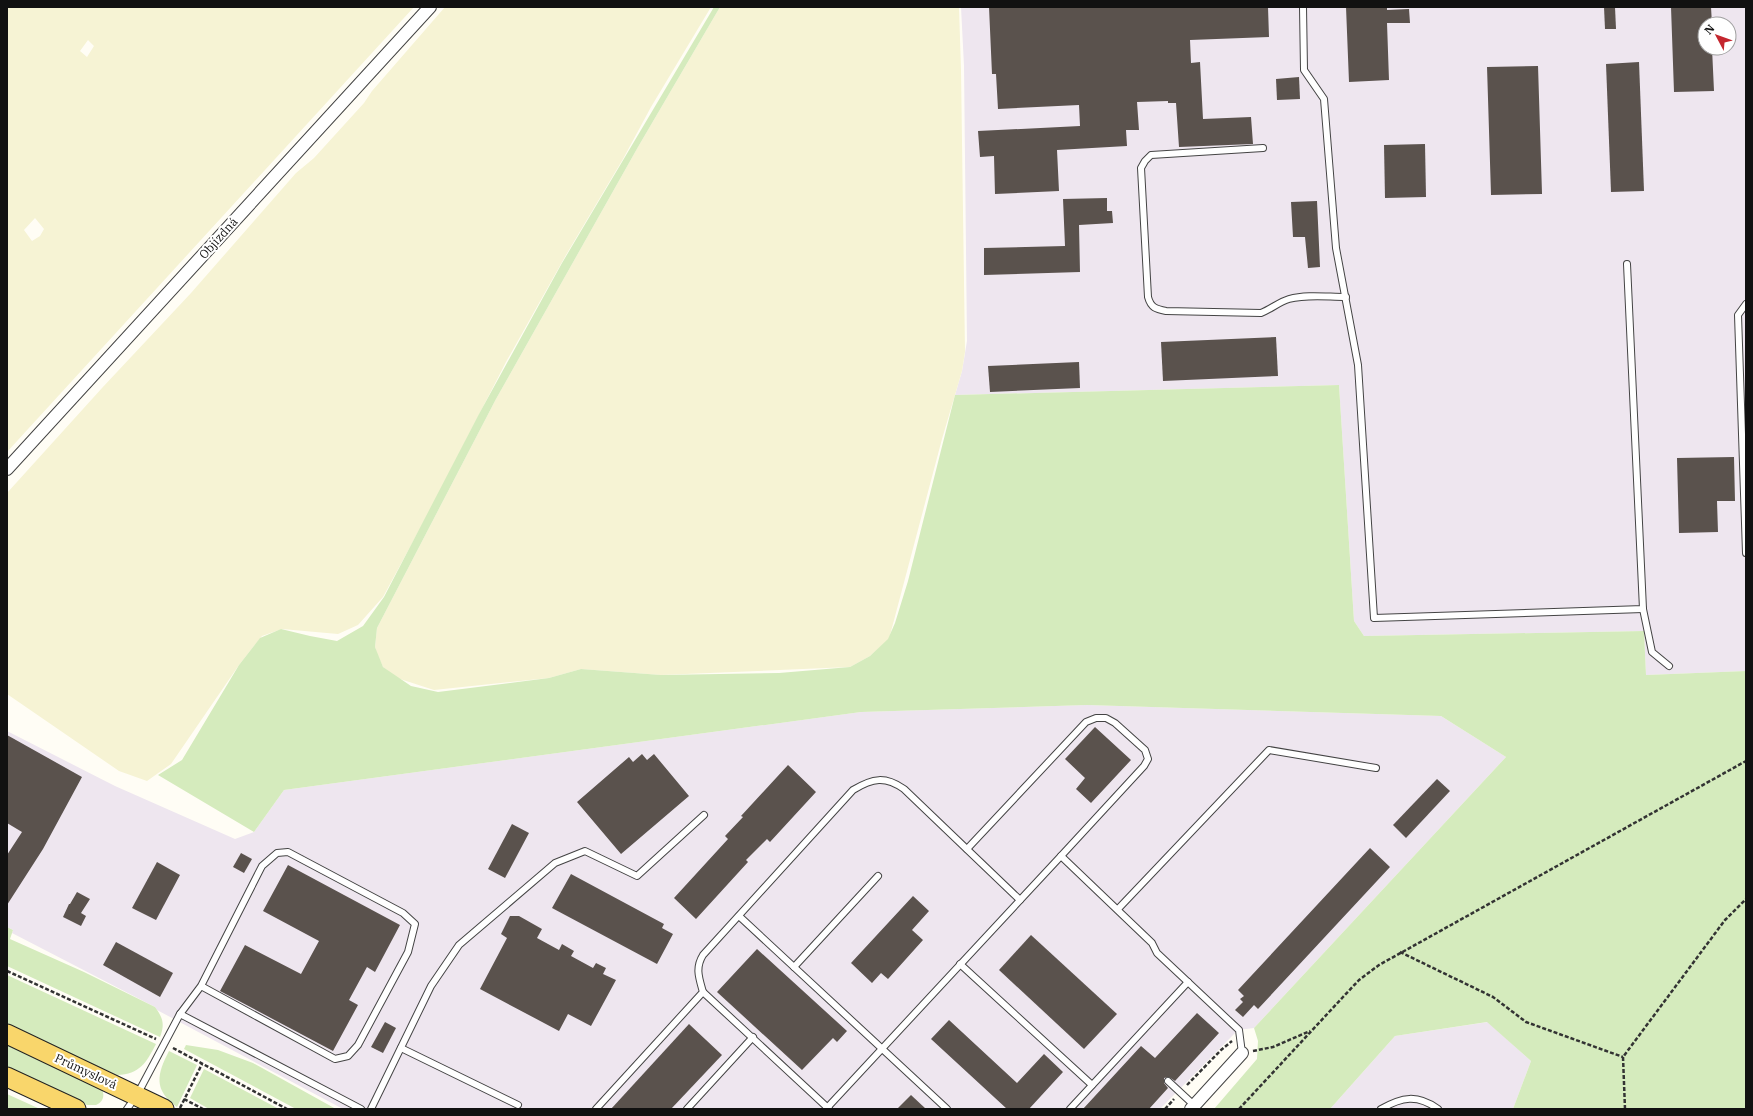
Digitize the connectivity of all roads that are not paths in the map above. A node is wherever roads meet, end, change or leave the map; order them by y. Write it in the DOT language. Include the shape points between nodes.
graph roads {
  1 [pos="430,7"];
  2 [pos="1303,7"];
  3 [pos="1262,148"];
  4 [pos="1627,264"];
  5 [pos="1346,297"];
  6 [pos="1746,304"];
  7 [pos="7,469"];
  8 [pos="1746,553"];
  9 [pos="1643,608"];
  10 [pos="1669,666"];
  11 [pos="1376,768"];
  12 [pos="704,815"];
  13 [pos="967,848"];
  14 [pos="1061,856"];
  15 [pos="878,876"];
  16 [pos="1020,900"];
  17 [pos="1118,909"];
  18 [pos="739,916"];
  19 [pos="960,964"];
  20 [pos="794,967"];
  21 [pos="1188,982"];
  22 [pos="201,986"];
  23 [pos="703,992"];
  24 [pos="180,1014"];
  25 [pos="7,1034"];
  26 [pos="753,1038"];
  27 [pos="401,1048"];
  28 [pos="882,1048"];
  29 [pos="1242,1053"];
  30 [pos="7,1077"];
  31 [pos="1168,1081"];
  32 [pos="1092,1084"];
  33 [pos="132,1102"];
  34 [pos="518,1105"];
  35 [pos="172,1108"];
  36 [pos="827,1108"];
  37 [pos="1194,1108"];
  38 [pos="76,1109"];
  39 [pos="361,1109"];
  40 [pos="370,1109"];
  41 [pos="596,1109"];
  42 [pos="687,1109"];
  43 [pos="947,1109"];
  44 [pos="1070,1109"];
  45 [pos="1381,1109"];
  46 [pos="1438,1109"];
  1 -- 7 [label="street, Objízdná"];
  2 -- 5 [label="lane" via="1304,70 1324,99 1336,248"];
  3 -- 5 [label="lane" via="1152,155 1145,161 1142,168 1150,305 1156,310 1166,311 1261,313 1287,299 1300,296"];
  4 -- 9 [label="lane"];
  5 -- 9 [label="lane" via="1358,365 1374,618"];
  6 -- 8 [label="lane" via="1738,315"];
  9 -- 10 [label="lane" via="1652,652"];
  11 -- 17 [label="lane" via="1269,750"];
  12 -- 27 [label="lane" via="637,876 585,851 555,864 459,945 431,986"];
  13 -- 14 [label="lane" via="1086,722 1106,718 1145,750 1148,759"];
  13 -- 16 [label="lane"];
  13 -- 18 [label="lane" via="904,789 893,782 866,782 854,790"];
  14 -- 16 [label="lane"];
  14 -- 17 [label="lane"];
  15 -- 20 [label="lane"];
  16 -- 19 [label="lane"];
  17 -- 21 [label="lane" via="1152,943 1157,953"];
  18 -- 20 [label="lane"];
  18 -- 23 [label="lane" via="700,961 698,973"];
  19 -- 28 [label="lane"];
  19 -- 32 [label="lane"];
  20 -- 28 [label="lane"];
  21 -- 29 [label="lane" via="1238,1030"];
  21 -- 32 [label="lane"];
  22 -- 22 [label="lane" via="335,1059 348,1056 358,1045 408,952 415,924 402,912 288,852 277,852 262,866"];
  22 -- 24 [label="lane"];
  23 -- 26 [label="lane"];
  23 -- 41 [label="lane"];
  24 -- 33 [label="lane"];
  24 -- 39 [label="lane"];
  25 -- 33 [label="main road, Průmyslová"];
  26 -- 36 [label="lane"];
  26 -- 42 [label="lane"];
  27 -- 34 [label="lane"];
  27 -- 40 [label="lane"];
  28 -- 36 [label="lane"];
  28 -- 43 [label="lane"];
  29 -- 37 [label="street"];
  30 -- 38 [label="main road"];
  31 -- 37 [label="lane"];
  32 -- 44 [label="lane"];
  33 -- 35 [label="main road, Průmyslová"];
  45 -- 46 [label="lane" via="1395,1101 1422,1099"];
}
